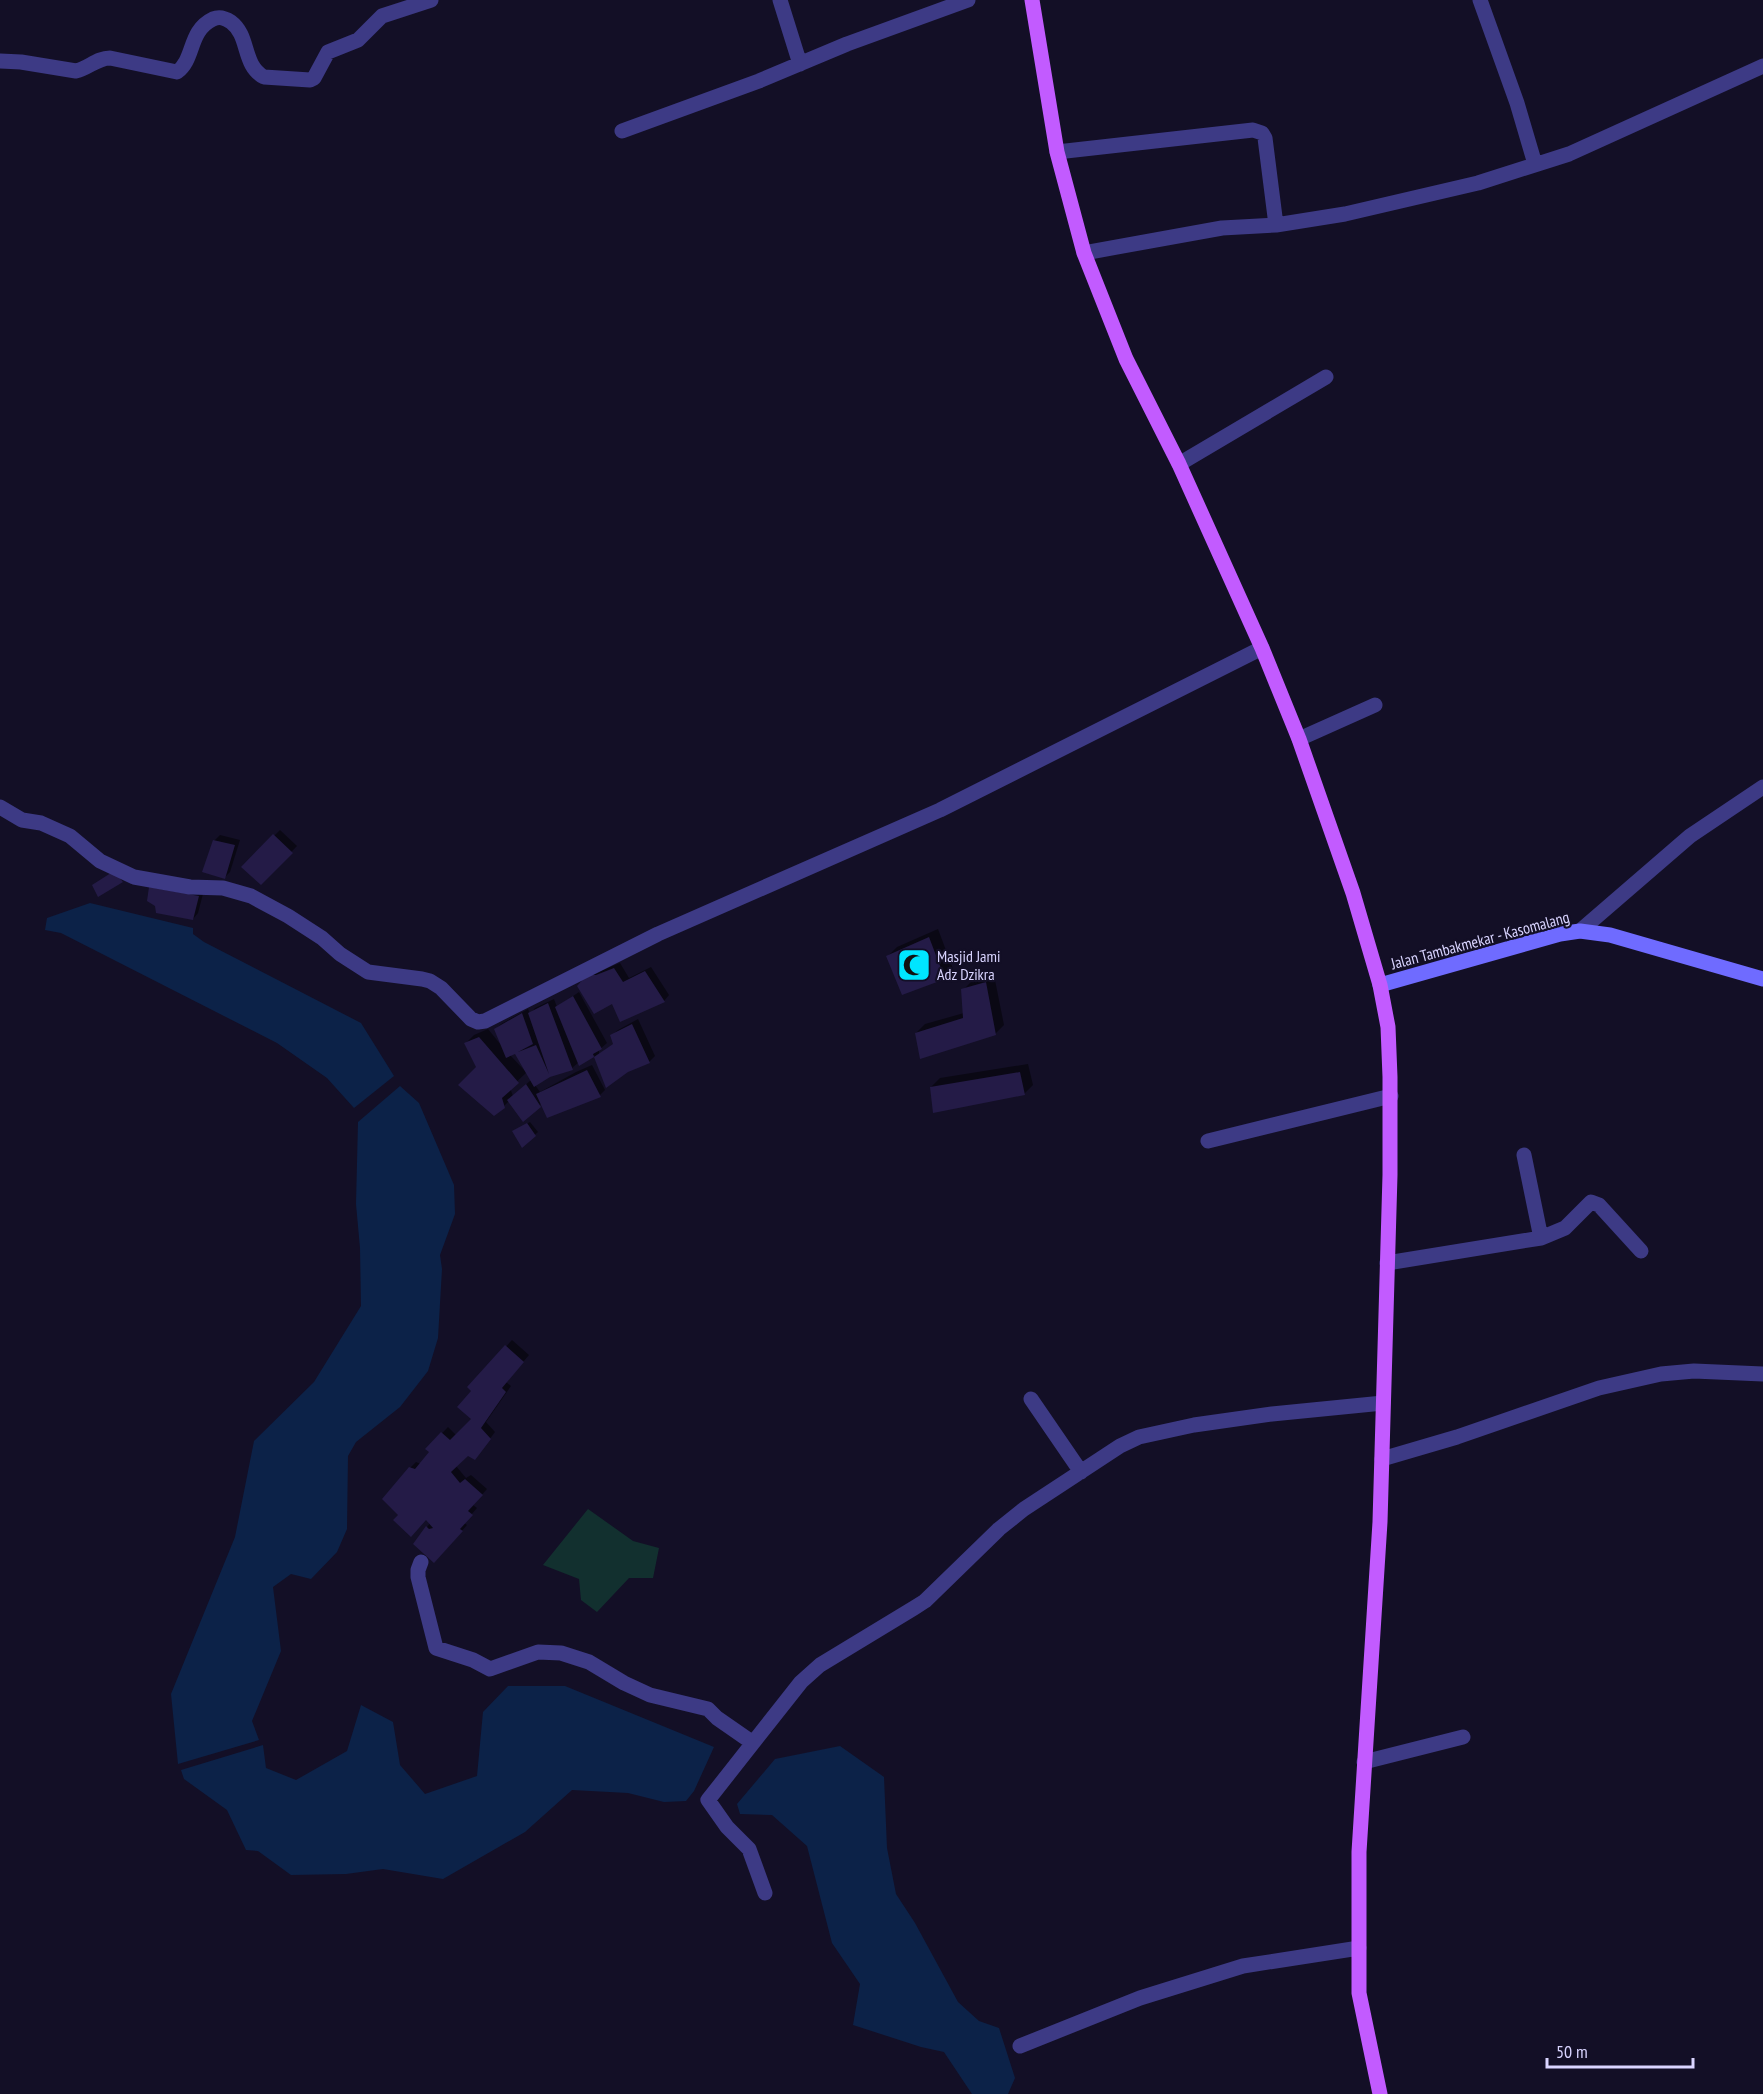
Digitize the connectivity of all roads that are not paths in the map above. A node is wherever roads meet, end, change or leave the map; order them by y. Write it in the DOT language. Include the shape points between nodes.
graph roads {
  1 [pos="431,0"];
  2 [pos="780,0"];
  3 [pos="968,0"];
  4 [pos="1032,0"];
  5 [pos="1480,0"];
  6 [pos="0,62"];
  7 [pos="800,64"];
  8 [pos="1763,66"];
  9 [pos="621,131"];
  10 [pos="1057,152"];
  11 [pos="1535,164"];
  12 [pos="1275,225"];
  13 [pos="1084,254"];
  14 [pos="1326,377"];
  15 [pos="1179,464"];
  16 [pos="1262,648"];
  17 [pos="1375,705"];
  18 [pos="1299,739"];
  19 [pos="1763,787"];
  20 [pos="0,807"];
  21 [pos="1580,931"];
  22 [pos="1763,979"];
  23 [pos="1380,985"];
  24 [pos="1391,1096"];
  25 [pos="1208,1141"];
  26 [pos="1524,1155"];
  27 [pos="1541,1238"];
  28 [pos="1641,1251"];
  29 [pos="1387,1263"];
  30 [pos="1761,1377"];
  31 [pos="1031,1399"];
  32 [pos="1383,1403"];
  33 [pos="1382,1459"];
  34 [pos="1081,1472"];
  35 [pos="421,1562"];
  36 [pos="1463,1737"];
  37 [pos="753,1743"];
  38 [pos="1364,1762"];
  39 [pos="765,1893"];
  40 [pos="1359,1948"];
  41 [pos="1020,2046"];
  42 [pos="1380,2094"];
  1 -- 6 [label="street" via="382,16 358,40 328,52 318,74 310,80 259,74 250,63 237,27 217,17 196,34 177,72 110,57 76,71"];
  2 -- 7 [label="street"];
  3 -- 7 [label="street"];
  4 -- 10 [label="main road"];
  5 -- 11 [label="street"];
  7 -- 9 [label="street"];
  8 -- 11 [label="street" via="1569,154"];
  10 -- 12 [label="street" via="1258,131 1265,138"];
  10 -- 13 [label="main road"];
  11 -- 12 [label="street" via="1478,183"];
  12 -- 13 [label="street" via="1222,228"];
  13 -- 15 [label="main road" via="1126,359"];
  14 -- 15 [label="street"];
  15 -- 16 [label="main road"];
  16 -- 18 [label="main road"];
  16 -- 20 [label="street" via="940,810 658,934 478,1022 430,981 368,972 288,916 250,896 223,888 190,887 134,877 99,861 70,836 41,823 22,820"];
  17 -- 18 [label="street"];
  18 -- 23 [label="main road" via="1353,892"];
  19 -- 21 [label="street" via="1690,836"];
  21 -- 22 [label="street, Jalan Tambakmekar - Kasomalang" via="1610,935"];
  21 -- 23 [label="street, Jalan Tambakmekar - Kasomalang"];
  23 -- 24 [label="main road" via="1388,1027"];
  24 -- 25 [label="street"];
  24 -- 29 [label="main road"];
  26 -- 27 [label="street"];
  27 -- 28 [label="street" via="1564,1228 1591,1202 1599,1205"];
  27 -- 29 [label="street"];
  29 -- 32 [label="main road"];
  30 -- 33 [label="street" via="1694,1371 1661,1374 1599,1388"];
  31 -- 34 [label="street"];
  32 -- 33 [label="main road"];
  32 -- 34 [label="street" via="1272,1414 1156,1432 1120,1446"];
  33 -- 38 [label="main road"];
  34 -- 37 [label="street" via="999,1529 925,1601 820,1665 801,1682"];
  35 -- 37 [label="street" via="418,1577 436,1648 490,1670 538,1652 561,1653 589,1662 650,1695 708,1709"];
  36 -- 38 [label="street"];
  37 -- 39 [label="street" via="708,1800 749,1849"];
  38 -- 40 [label="main road"];
  40 -- 41 [label="street" via="1243,1966 1140,1998"];
  40 -- 42 [label="main road" via="1359,1993"];
}
